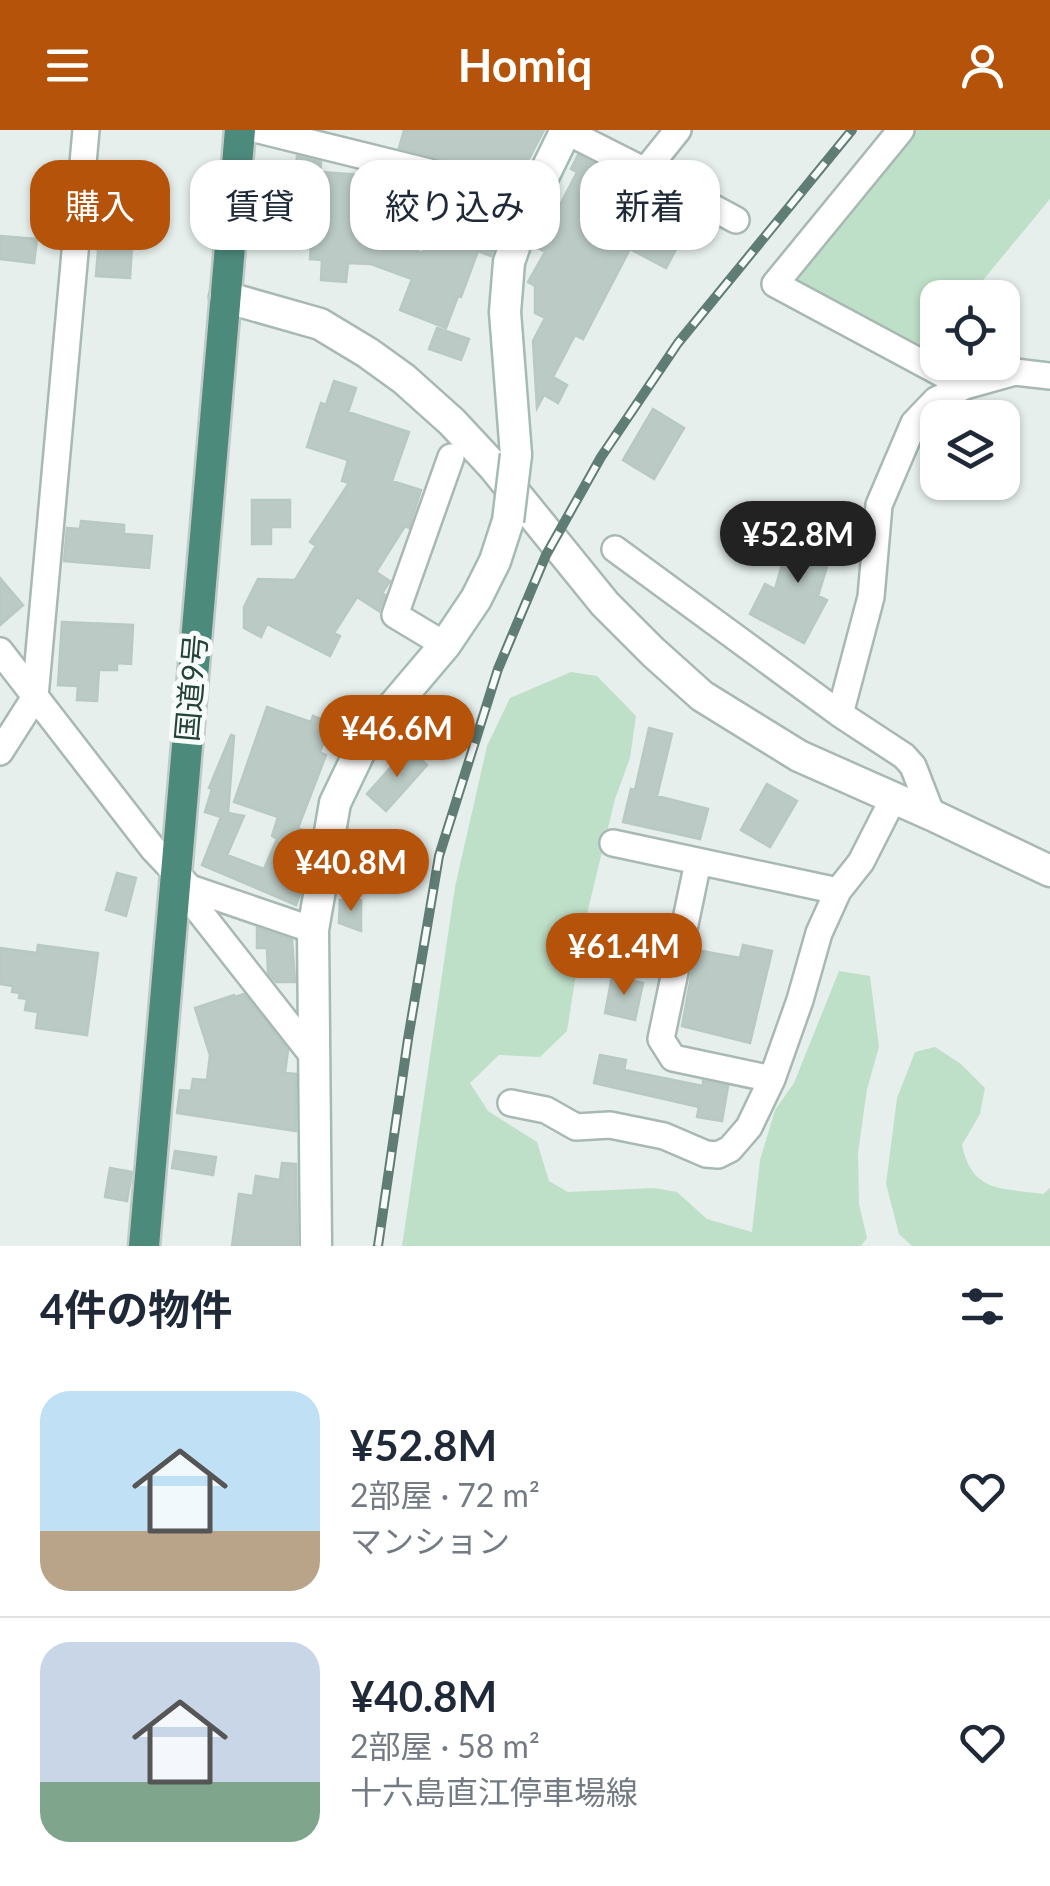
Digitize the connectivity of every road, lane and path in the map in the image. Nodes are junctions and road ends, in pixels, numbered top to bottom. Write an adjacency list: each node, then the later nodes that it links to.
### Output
1 (86, 130): 21 (street)
2 (240, 130): 14 (highway, 国道9号)
3 (258, 130): 7 (street)
4 (678, 130): 10 (street)
5 (900, 130): 16 (street)
6 (566, 131): 8 (main road); 9 (street)
7 (380, 160)
8 (552, 160)
9 (623, 160)
10 (654, 160)
11 (720, 211): 12 (street)
12 (736, 220)
13 (513, 250): 19 (main road, bridge)
14 (225, 297): 24 (main road); 29 (highway, 国道9号)
15 (1050, 376): 16 (street)
16 (965, 386): 22 (street)
17 (450, 457): 19 (street)
18 (615, 549): 22 (street)
19 (444, 644): 31 (main road)
20 (0, 651): 21 (street)
21 (36, 697): 23 (street); 29 (street)
22 (840, 714): 25 (street)
23 (0, 752)
24 (893, 799): 25 (main road); 30 (street)
25 (932, 815): 28 (main road)
26 (613, 843): 27 (street)
27 (698, 862): 30 (street); 33 (street)
28 (1050, 871)
29 (184, 881): 31 (street); 32 (street); 35 (highway, 国道9号)
30 (838, 891): 33 (street)
31 (313, 930): 32 (main road)
32 (313, 1056): 36 (main road)
33 (772, 1079): 34 (street)
34 (512, 1103)
35 (144, 1246)
36 (316, 1246)

